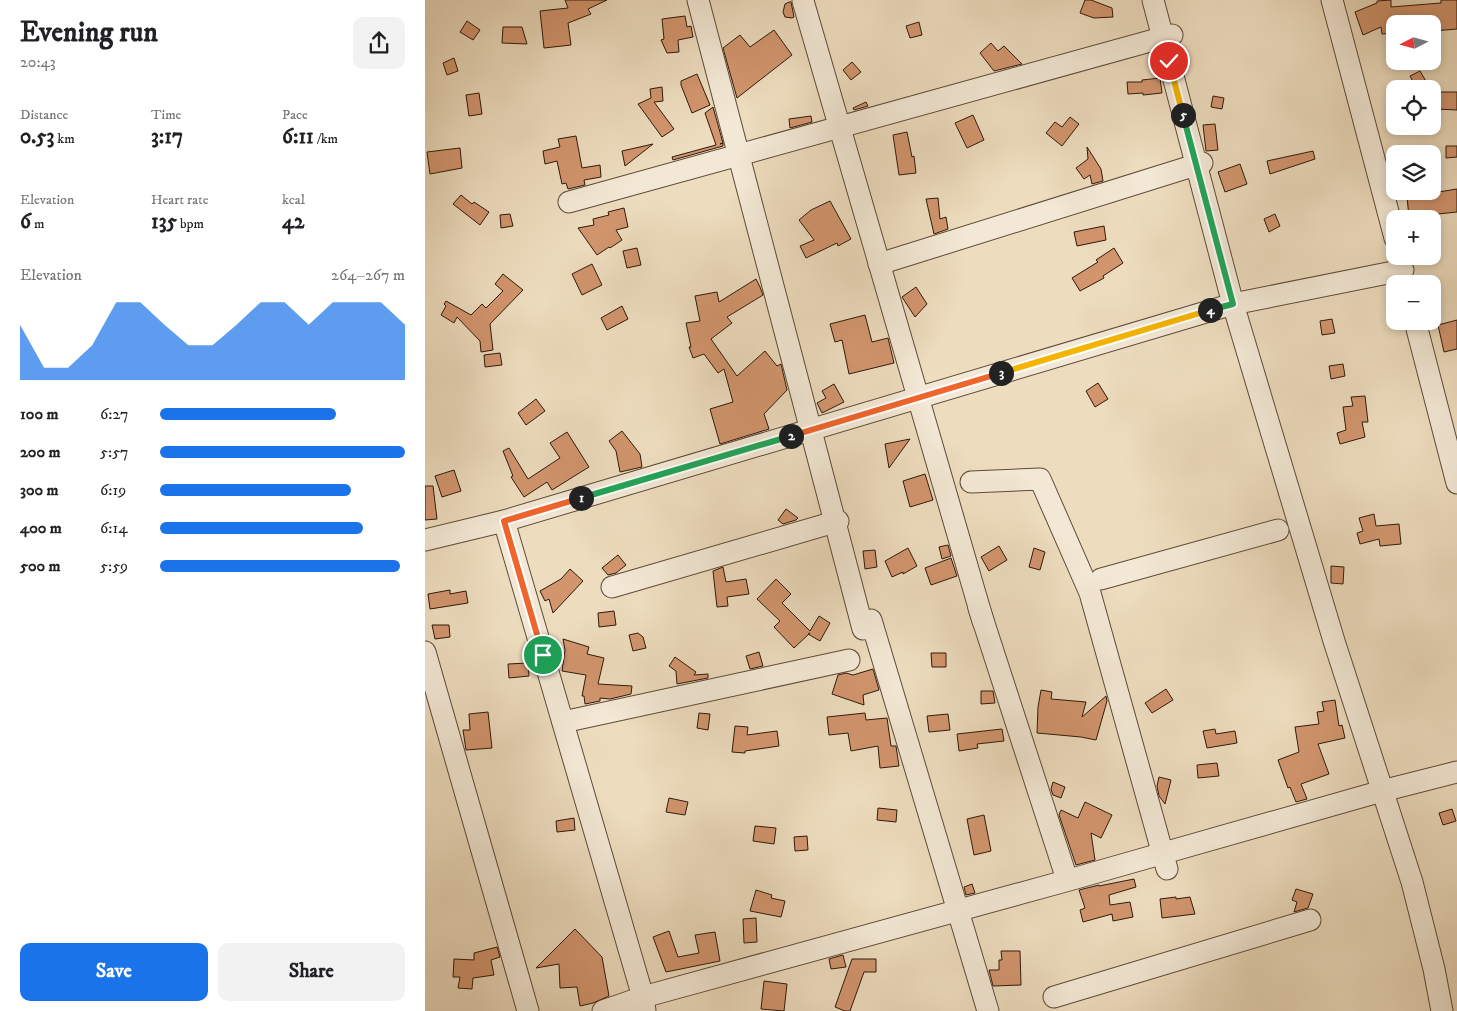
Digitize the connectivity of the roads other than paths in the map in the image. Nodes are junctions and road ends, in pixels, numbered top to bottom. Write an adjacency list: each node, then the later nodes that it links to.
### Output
1 (698, 0): 34 (street)
2 (803, 0): 5 (street); 10 (street)
3 (1153, 0): 12 (street)
4 (1332, 0): 9 (street)
5 (809, 24)
6 (1172, 35): 8 (street)
7 (1202, 163): 10 (street)
8 (569, 202)
9 (1388, 210)
10 (879, 264): 28 (street)
11 (1403, 270): 12 (street)
12 (1233, 304): 16 (street); 26 (street)
13 (1417, 330): 15 (street)
14 (971, 482): 27 (street)
15 (1457, 483)
16 (504, 521): 19 (street); 24 (street)
17 (838, 521): 21 (street)
18 (1278, 530): 20 (street)
19 (425, 540)
20 (1101, 579)
21 (612, 586)
22 (425, 652): 32 (street)
23 (849, 660): 24 (street)
24 (563, 722): 31 (street)
25 (1457, 772): 26 (street)
26 (1382, 791): 31 (street); 35 (street)
27 (1167, 869)
28 (1064, 870)
29 (1310, 920): 30 (street)
30 (1054, 997)
31 (644, 1004): 33 (street)
32 (528, 1011)
33 (603, 1011)
34 (988, 1011)
35 (1442, 1011)

